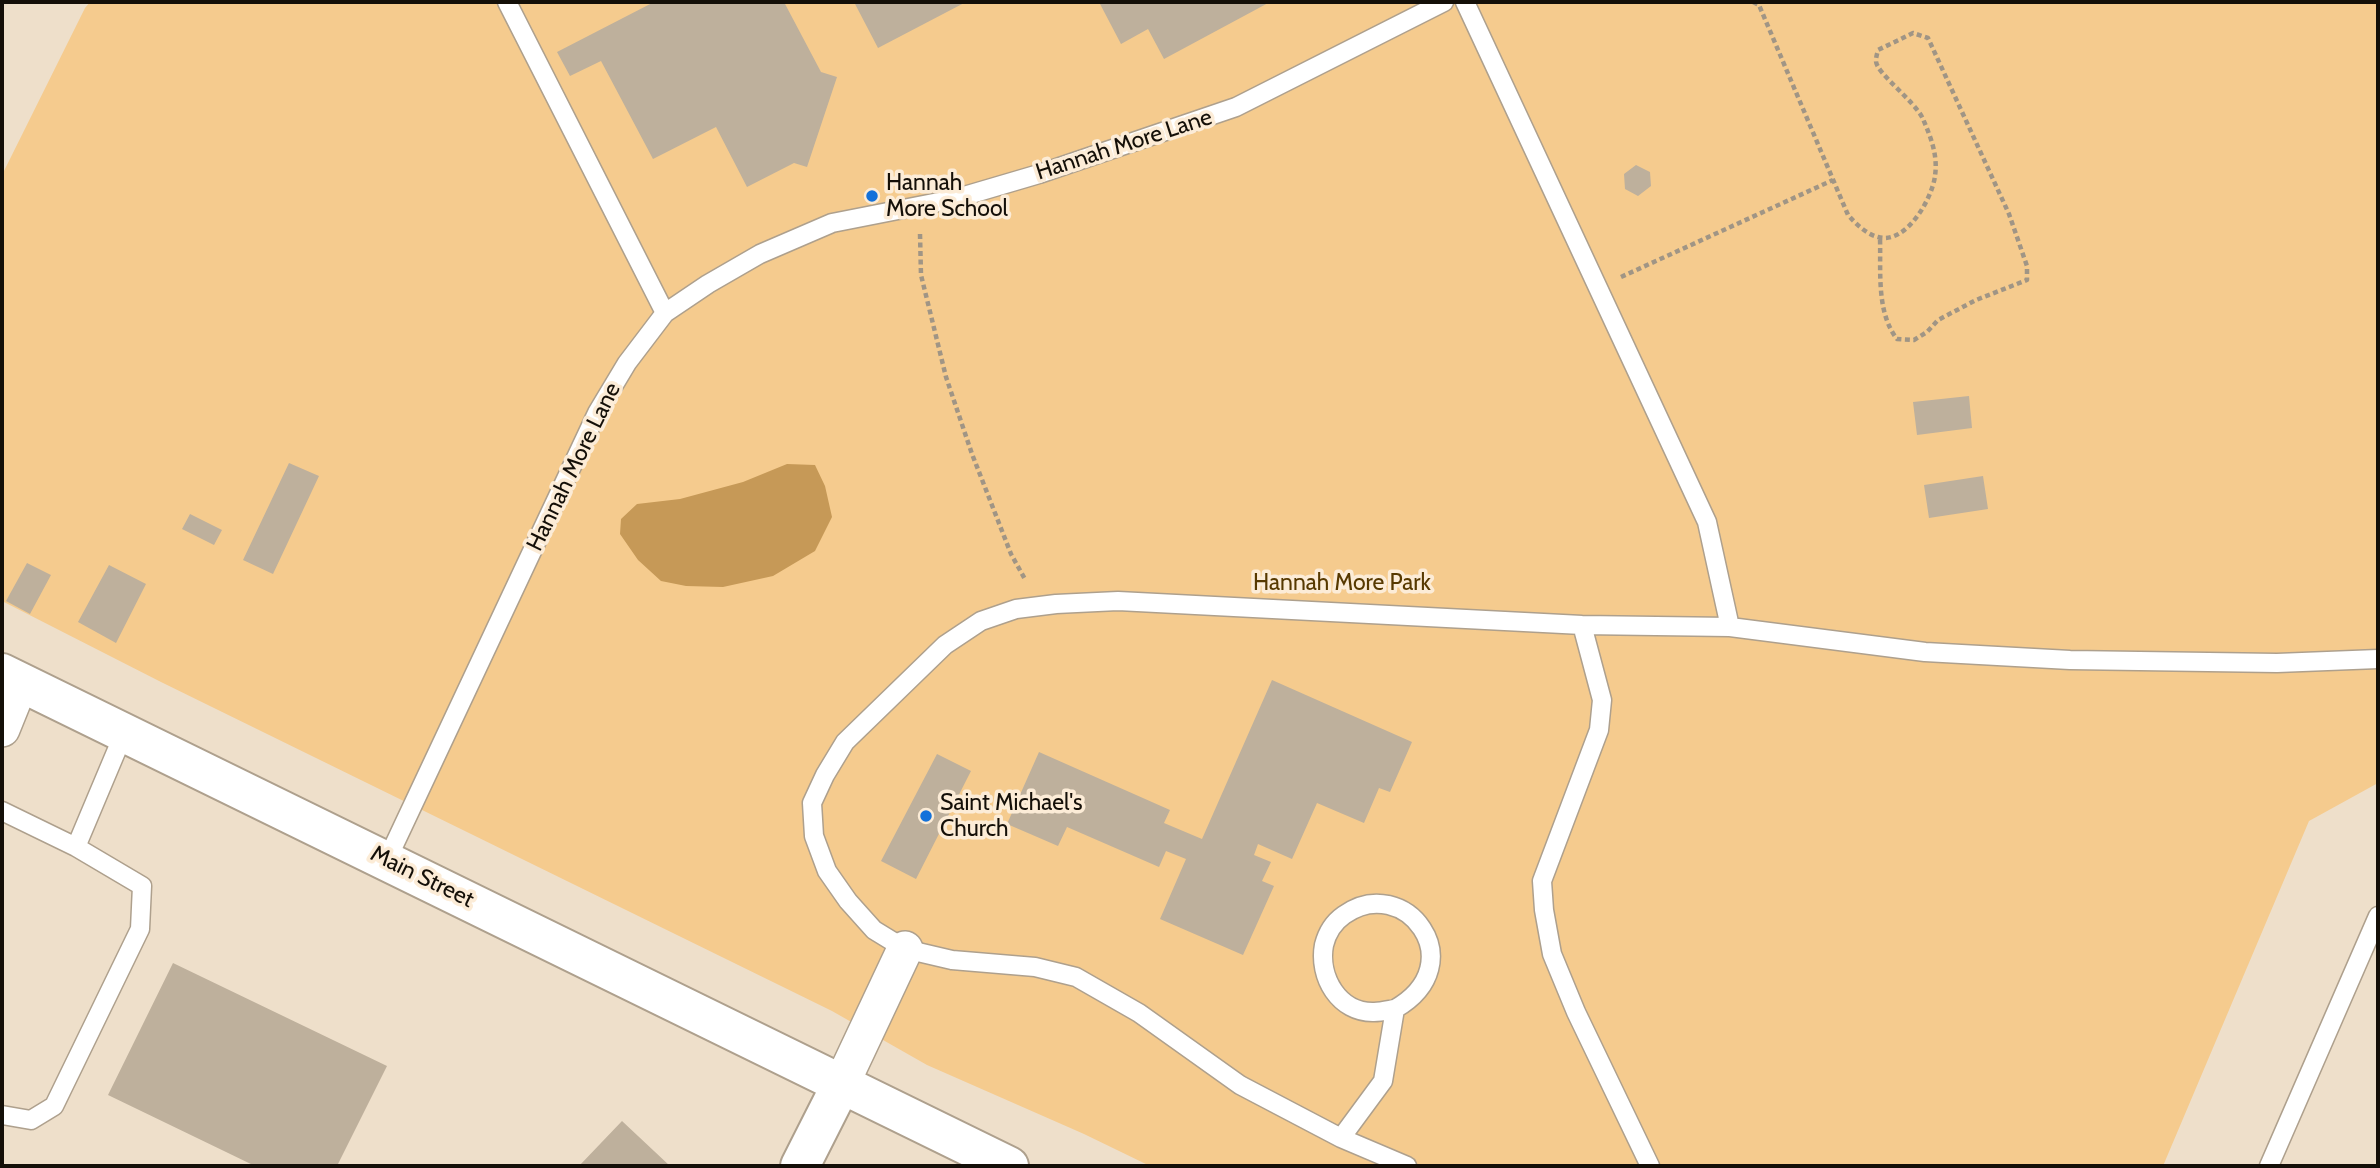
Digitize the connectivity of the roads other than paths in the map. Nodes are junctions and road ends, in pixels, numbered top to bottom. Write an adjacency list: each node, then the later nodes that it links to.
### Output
1 (507, 2): 4 (lane)
2 (1444, 2): 4 (lane, Hannah More Lane)
3 (1465, 2): 6 (lane)
4 (665, 313): 13 (lane, Hannah More Lane)
5 (1582, 625): 6 (lane); 15 (lane); 23 (lane)
6 (1730, 627): 7 (lane)
7 (2378, 659)
8 (11, 677): 9 (street); 10 (main road, Main Street)
9 (2, 729)
10 (124, 733): 12 (lane); 13 (main road, Main Street)
11 (2, 811): 12 (lane)
12 (76, 848): 18 (lane)
13 (387, 860): 17 (main road, Main Street)
14 (2378, 916): 24 (lane)
15 (905, 950): 17 (street); 19 (lane)
16 (1395, 1009): 16 (lane); 19 (lane)
17 (841, 1084): 20 (main road); 21 (main road, Main Street)
18 (2, 1115)
19 (1341, 1138): 22 (lane)
20 (800, 1166)
21 (1009, 1166)
22 (1407, 1166)
23 (1650, 1166)
24 (2269, 1166)

